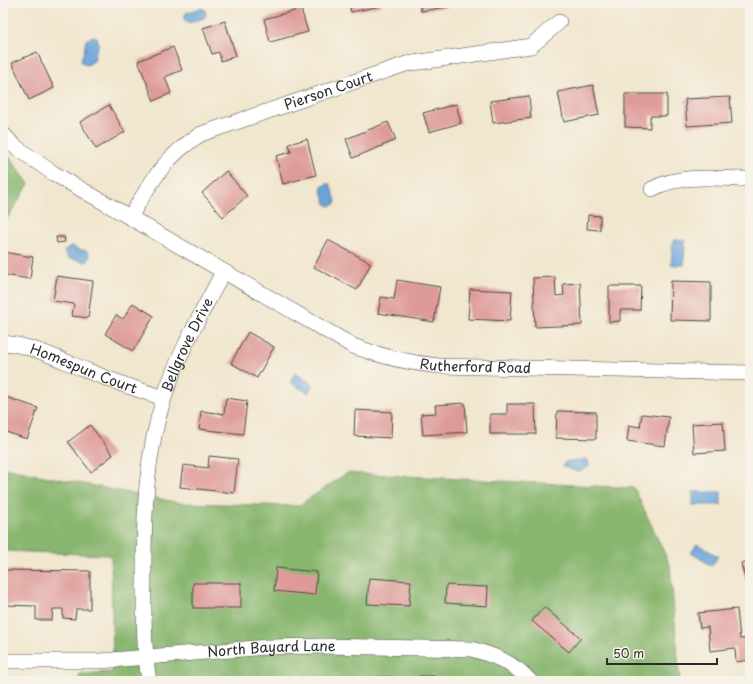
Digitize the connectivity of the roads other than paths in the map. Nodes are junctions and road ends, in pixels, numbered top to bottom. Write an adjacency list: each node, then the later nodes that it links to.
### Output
1 (559, 22): 5 (street, Pierson Court)
2 (3, 134): 5 (street)
3 (750, 179): 4 (street)
4 (652, 189)
5 (130, 218): 6 (street)
6 (223, 272): 8 (street, Rutherford Road); 9 (street, Bellgrove Drive)
7 (3, 343): 9 (street, Homespun Court)
8 (750, 373)
9 (164, 398): 10 (street, Bellgrove Drive)
10 (145, 656): 11 (street, North Bayard Lane); 12 (street, Bellgrove Drive); 13 (street, North Bayard Lane)
11 (3, 661)
12 (149, 681)
13 (530, 681)

